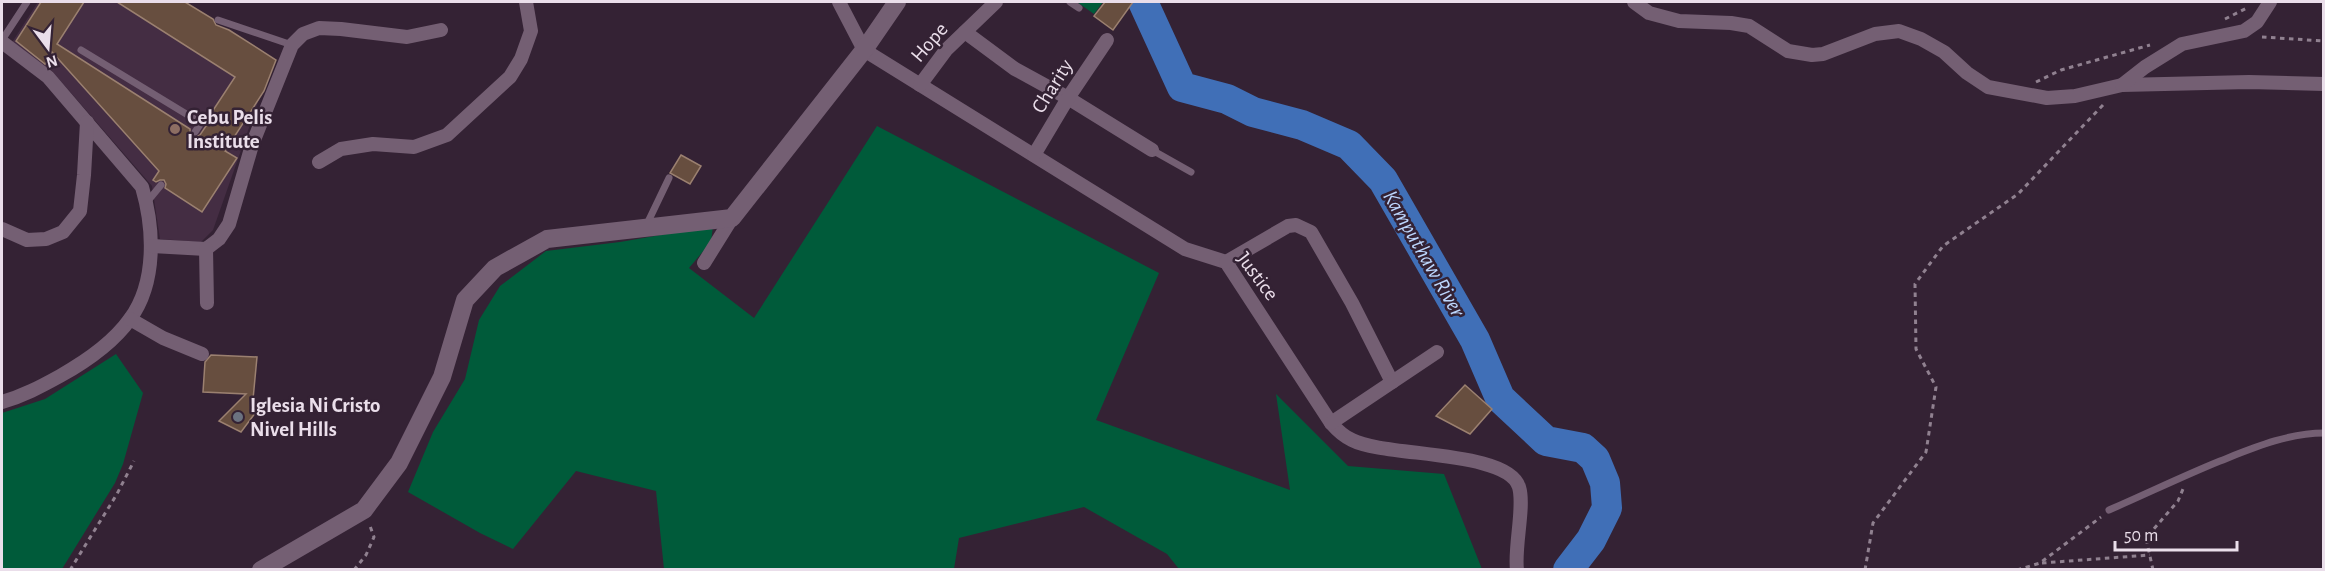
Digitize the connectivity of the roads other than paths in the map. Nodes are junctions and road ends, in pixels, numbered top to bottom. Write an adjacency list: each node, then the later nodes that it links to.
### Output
1 (27, 2): 14 (lane)
2 (526, 2): 26 (street)
3 (839, 2): 17 (street)
4 (897, 2): 17 (street)
5 (996, 2): 12 (street, Hope)
6 (1070, 2): 9 (lane)
7 (1634, 2): 18 (street)
8 (2270, 2): 18 (street)
9 (1079, 8)
10 (219, 20): 15 (lane)
11 (441, 30): 15 (street)
12 (965, 32): 20 (street, Hope); 21 (street)
13 (1107, 40): 21 (street, Charity)
14 (2, 41): 22 (street)
15 (292, 45): 35 (street)
16 (81, 50): 23 (lane)
17 (864, 50): 20 (street, Justice); 31 (street)
18 (2122, 84): 19 (street)
19 (2324, 84)
20 (920, 85): 25 (street, Justice)
21 (1068, 98): 24 (street); 25 (street, Charity)
22 (87, 122): 30 (street); 32 (street)
23 (195, 132)
24 (1152, 150): 27 (lane)
25 (1034, 155): 36 (street, Justice)
26 (319, 162)
27 (1191, 172)
28 (669, 178): 33 (lane)
29 (160, 185): 30 (lane)
30 (146, 202): 34 (street)
31 (732, 218): 33 (street); 37 (street)
32 (2, 228)
33 (645, 229): 47 (street)
34 (152, 246): 35 (street); 39 (street)
35 (206, 249): 38 (street)
36 (1226, 262): 42 (street); 44 (street, Justice)
37 (704, 263)
38 (207, 303)
39 (130, 319): 41 (street); 43 (street)
40 (1437, 352): 42 (street)
41 (202, 354)
42 (1392, 382): 44 (street)
43 (2, 402)
44 (1331, 423): 48 (street, Justice)
45 (2324, 433): 46 (lane)
46 (2109, 510)
47 (261, 570)
48 (1517, 570)

